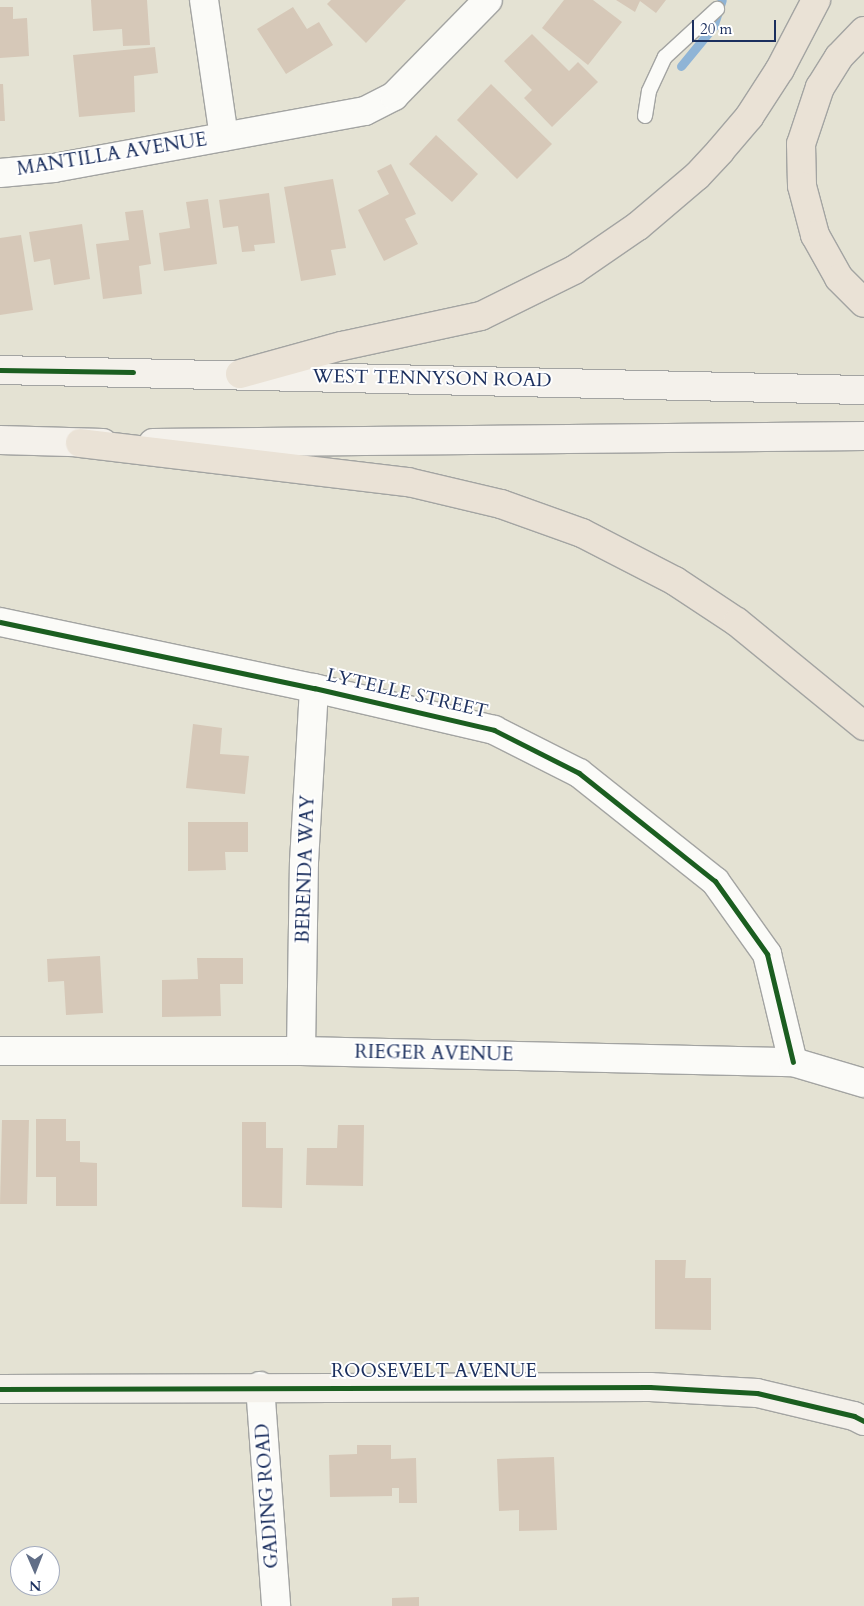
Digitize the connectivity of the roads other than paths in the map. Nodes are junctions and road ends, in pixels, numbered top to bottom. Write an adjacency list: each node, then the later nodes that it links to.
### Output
1 (204, 0): 7 (street)
2 (488, 0): 7 (street, MANTILLA AVENUE)
3 (816, 0): 11 (highway)
4 (717, 9): 6 (lane)
5 (864, 31): 9 (highway)
6 (645, 116)
7 (224, 137): 8 (street, MANTILLA AVENUE)
8 (0, 173)
9 (864, 303)
10 (0, 370): 11 (main road, WEST TENNYSON ROAD)
11 (240, 374): 12 (main road, WEST TENNYSON ROAD)
12 (864, 390)
13 (864, 436): 15 (main road)
14 (0, 440): 15 (main road)
15 (80, 443): 18 (highway)
16 (0, 622): 17 (street, LYTELLE STREET)
17 (314, 688): 20 (street, BERENDA WAY); 21 (street, LYTELLE STREET)
18 (864, 726)
19 (0, 1051): 20 (street, RIEGER AVENUE)
20 (301, 1051): 21 (street, RIEGER AVENUE)
21 (793, 1062): 22 (street, RIEGER AVENUE)
22 (864, 1082)
23 (260, 1386): 24 (main road, ROOSEVELT AVENUE); 25 (main road, ROOSEVELT AVENUE); 26 (street, GADING ROAD)
24 (0, 1389)
25 (864, 1422)
26 (276, 1606)

